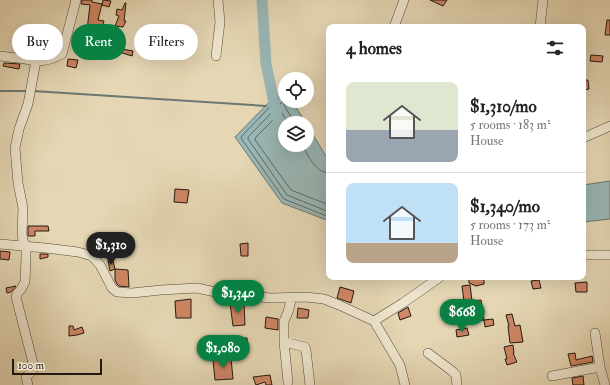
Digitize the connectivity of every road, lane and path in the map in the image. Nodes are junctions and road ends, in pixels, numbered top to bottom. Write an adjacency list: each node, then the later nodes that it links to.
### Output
1 (76, 0): 9 (street)
2 (218, 0): 8 (street)
3 (404, 0): 5 (street)
4 (544, 0): 6 (street)
5 (395, 24)
6 (540, 24)
7 (0, 56): 9 (street)
8 (216, 56)
9 (36, 61): 13 (street)
10 (610, 126): 11 (street)
11 (586, 137)
12 (0, 244): 13 (street)
13 (26, 246): 17 (street); 25 (street)
14 (586, 255): 15 (street)
15 (610, 255)
16 (436, 280): 18 (street)
17 (292, 297): 18 (street); 20 (street)
18 (374, 321): 27 (street)
19 (595, 333): 22 (street)
20 (284, 342): 24 (street); 26 (street)
21 (428, 353): 28 (street)
22 (600, 367): 23 (street); 29 (street)
23 (552, 376)
24 (288, 382)
25 (28, 385)
26 (310, 385)
27 (405, 385)
28 (457, 385)
29 (604, 385)

